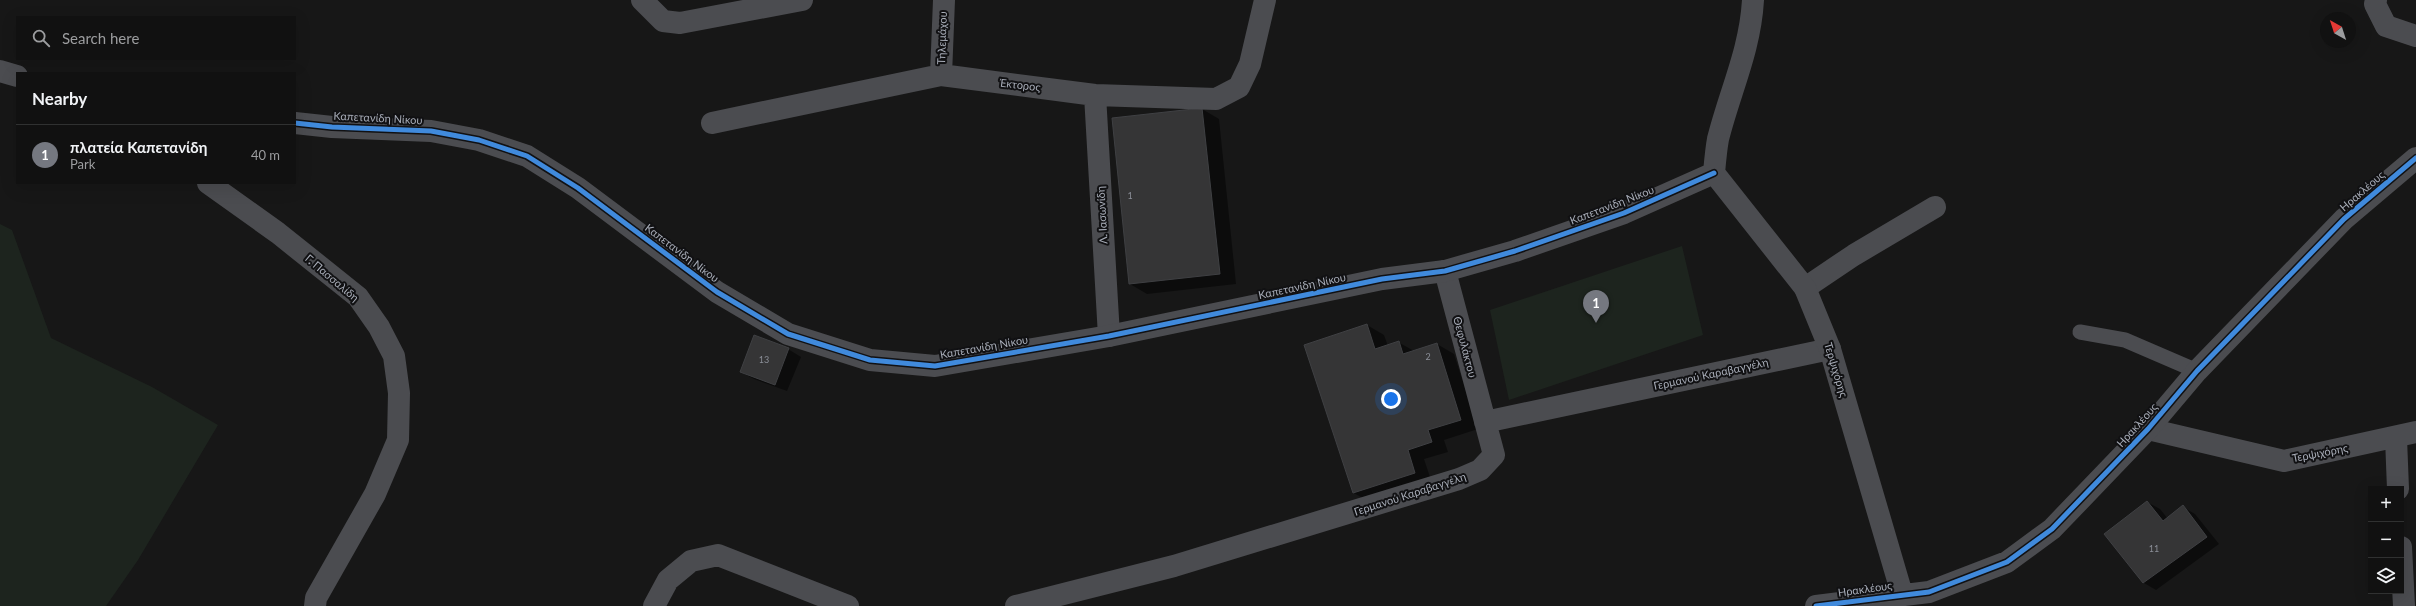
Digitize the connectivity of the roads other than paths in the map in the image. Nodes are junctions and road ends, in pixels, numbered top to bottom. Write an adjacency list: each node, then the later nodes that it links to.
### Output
1 (642, 0): 2 (street)
2 (802, 0)
3 (944, 0): 9 (street, Τηλεμάχου)
4 (1265, 0): 11 (street, Έκτορος)
5 (1754, 0): 15 (street)
6 (2376, 0): 7 (street)
7 (2416, 36)
8 (0, 71): 10 (street)
9 (941, 75): 11 (street, Έκτορος); 13 (street, Έκτορος)
10 (16, 76)
11 (1095, 95): 21 (street, Λ. Ιασωνίδη)
12 (296, 123): 21 (street, Καπετανίδη Νίκου)
13 (712, 123)
14 (2416, 158): 23 (street, Ηρακλέους)
15 (1714, 173): 18 (street, Καπετανίδη Νίκου); 19 (street, Τερψιχόρης)
16 (209, 184): 30 (street, Γ. Πασσαλίδη)
17 (1935, 207): 19 (street)
18 (1445, 271): 21 (street, Καπετανίδη Νίκου); 24 (street, Θεφυλάκτου)
19 (1805, 288): 22 (street, Τερψιχόρης)
20 (2080, 332): 23 (lane)
21 (1109, 336)
22 (1830, 349): 24 (street, Γερμανού Καραβαγγέλη); 29 (street, Τερψιχόρης)
23 (2197, 371): 25 (street, Ηρακλέους)
24 (1485, 422): 33 (street, Γερμανού Καραβαγγέλη)
25 (2148, 430): 26 (street, Τερψιχόρης); 29 (street, Ηρακλέους)
26 (2406, 435): 27 (street, Τερψιχόρης)
27 (2398, 486)
28 (2402, 558): 35 (street)
29 (1902, 594): 34 (street, Ηρακλέους)
30 (315, 606)
31 (654, 606): 32 (street)
32 (848, 606)
33 (1016, 606)
34 (1816, 606)
35 (2404, 606)

